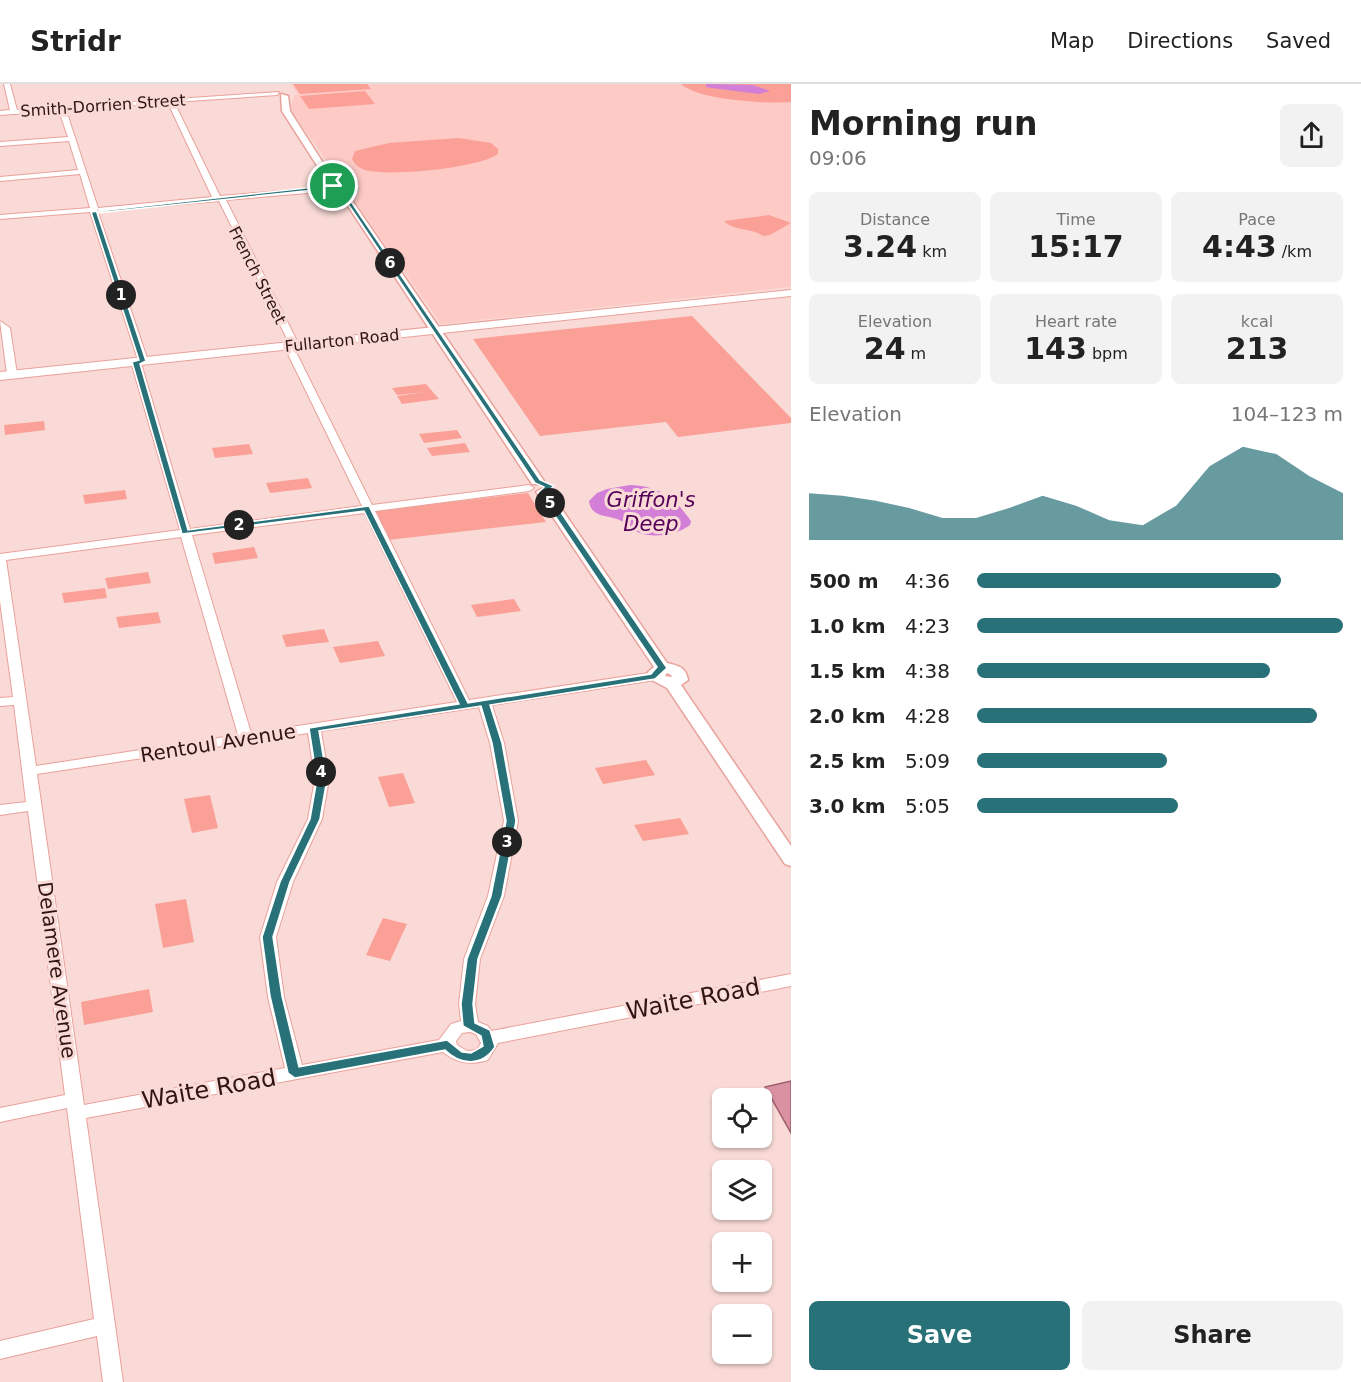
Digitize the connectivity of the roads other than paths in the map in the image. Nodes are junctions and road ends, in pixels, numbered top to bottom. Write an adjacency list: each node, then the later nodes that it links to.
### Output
1 (7, 84): 7 (street)
2 (244, 84): 4 (street)
3 (283, 92): 4 (street, Smith-Dorrien Street); 13 (street)
4 (250, 94): 5 (street, Smith-Dorrien Street)
5 (170, 101): 6 (street, Smith-Dorrien Street); 14 (street, French Street)
6 (62, 108): 7 (street, Smith-Dorrien Street); 9 (street)
7 (14, 112): 8 (street, Smith-Dorrien Street)
8 (0, 113)
9 (71, 139): 10 (street); 11 (street)
10 (0, 144)
11 (82, 172): 12 (street); 15 (street)
12 (0, 179)
13 (335, 188): 14 (street); 19 (street)
14 (218, 199): 15 (street); 20 (street, French Street)
15 (94, 210): 16 (street); 21 (street)
16 (0, 218)
17 (791, 293): 19 (main road, Fullarton Road)
18 (0, 324): 22 (street)
19 (436, 330): 20 (main road, Fullarton Road); 23 (street)
20 (291, 345): 21 (main road, Fullarton Road); 24 (street, French Street)
21 (139, 362): 22 (main road, Fullarton Road); 25 (street)
22 (6, 375)
23 (536, 487): 24 (street); 27 (street)
24 (366, 508): 25 (street); 31 (street, French Street)
25 (185, 532): 26 (street); 33 (street)
26 (0, 557): 28 (street, Delamere Avenue)
27 (663, 676): 30 (street, Rentoul Avenue); 37 (street)
28 (20, 700): 29 (street); 34 (street, Delamere Avenue)
29 (0, 702)
30 (485, 703): 31 (street, Rentoul Avenue); 39 (street)
31 (465, 706): 32 (street, Rentoul Avenue)
32 (314, 728): 33 (street, Rentoul Avenue); 42 (street)
33 (246, 738): 34 (street, Rentoul Avenue)
34 (30, 771): 35 (street, Delamere Avenue)
35 (34, 806): 36 (street); 43 (street, Delamere Avenue)
36 (0, 810)
37 (791, 860)
38 (791, 980): 40 (street, Waite Road)
39 (470, 1026): 40 (street); 41 (street)
40 (489, 1038): 41 (street)
41 (447, 1045): 42 (street, Waite Road)
42 (295, 1073): 43 (street, Waite Road)
43 (76, 1107): 44 (street, Waite Road); 45 (street, Delamere Avenue)
44 (0, 1115)
45 (106, 1325): 46 (street); 47 (street, Delamere Avenue)
46 (0, 1350)
47 (112, 1382)

